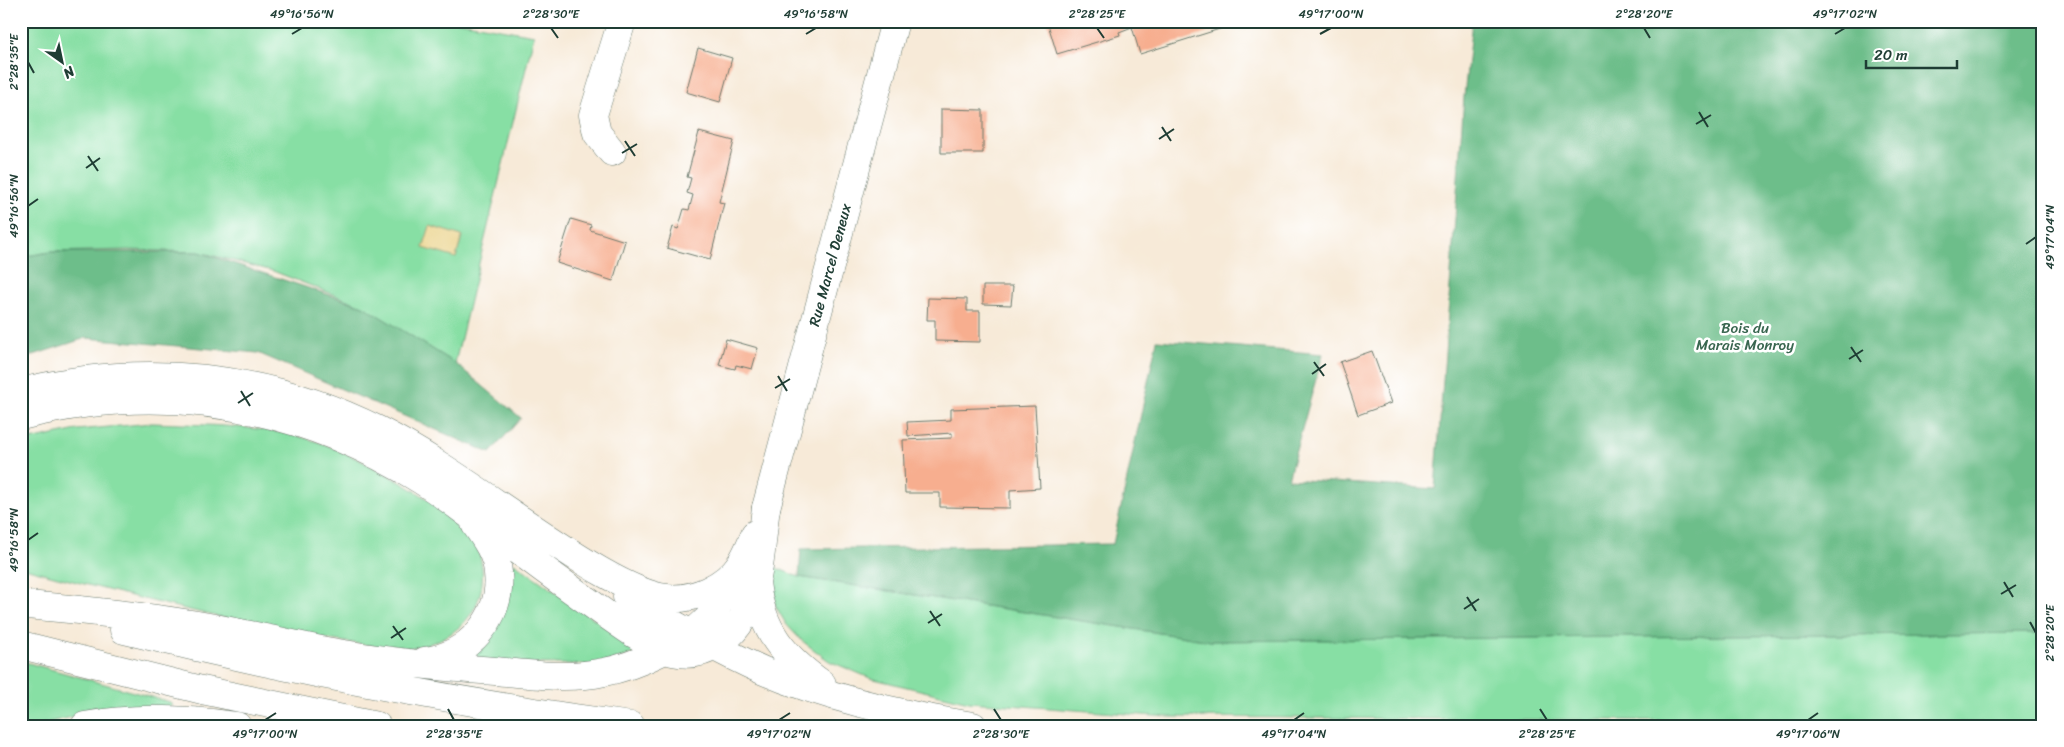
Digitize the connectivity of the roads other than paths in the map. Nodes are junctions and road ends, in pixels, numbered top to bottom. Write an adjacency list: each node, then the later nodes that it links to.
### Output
1 (622, 21): 3 (main road)
2 (895, 21): 8 (main road, Rue Marcel Deneux)
3 (612, 152)
4 (21, 392): 7 (main road)
5 (21, 416): 6 (main road)
6 (462, 510): 13 (main road); 14 (main road)
7 (550, 540): 8 (main road); 10 (main road)
8 (746, 576): 10 (main road); 12 (main road); 15 (main road)
9 (25, 604): 14 (main road); 19 (main road)
10 (690, 634): 12 (main road); 13 (main road)
11 (21, 645): 18 (main road)
12 (714, 647): 13 (main road); 15 (main road)
13 (662, 650): 14 (main road)
14 (410, 663)
15 (848, 698): 20 (main road)
16 (85, 726): 17 (main road)
17 (237, 726)
18 (377, 726)
19 (631, 726)
20 (973, 726)

